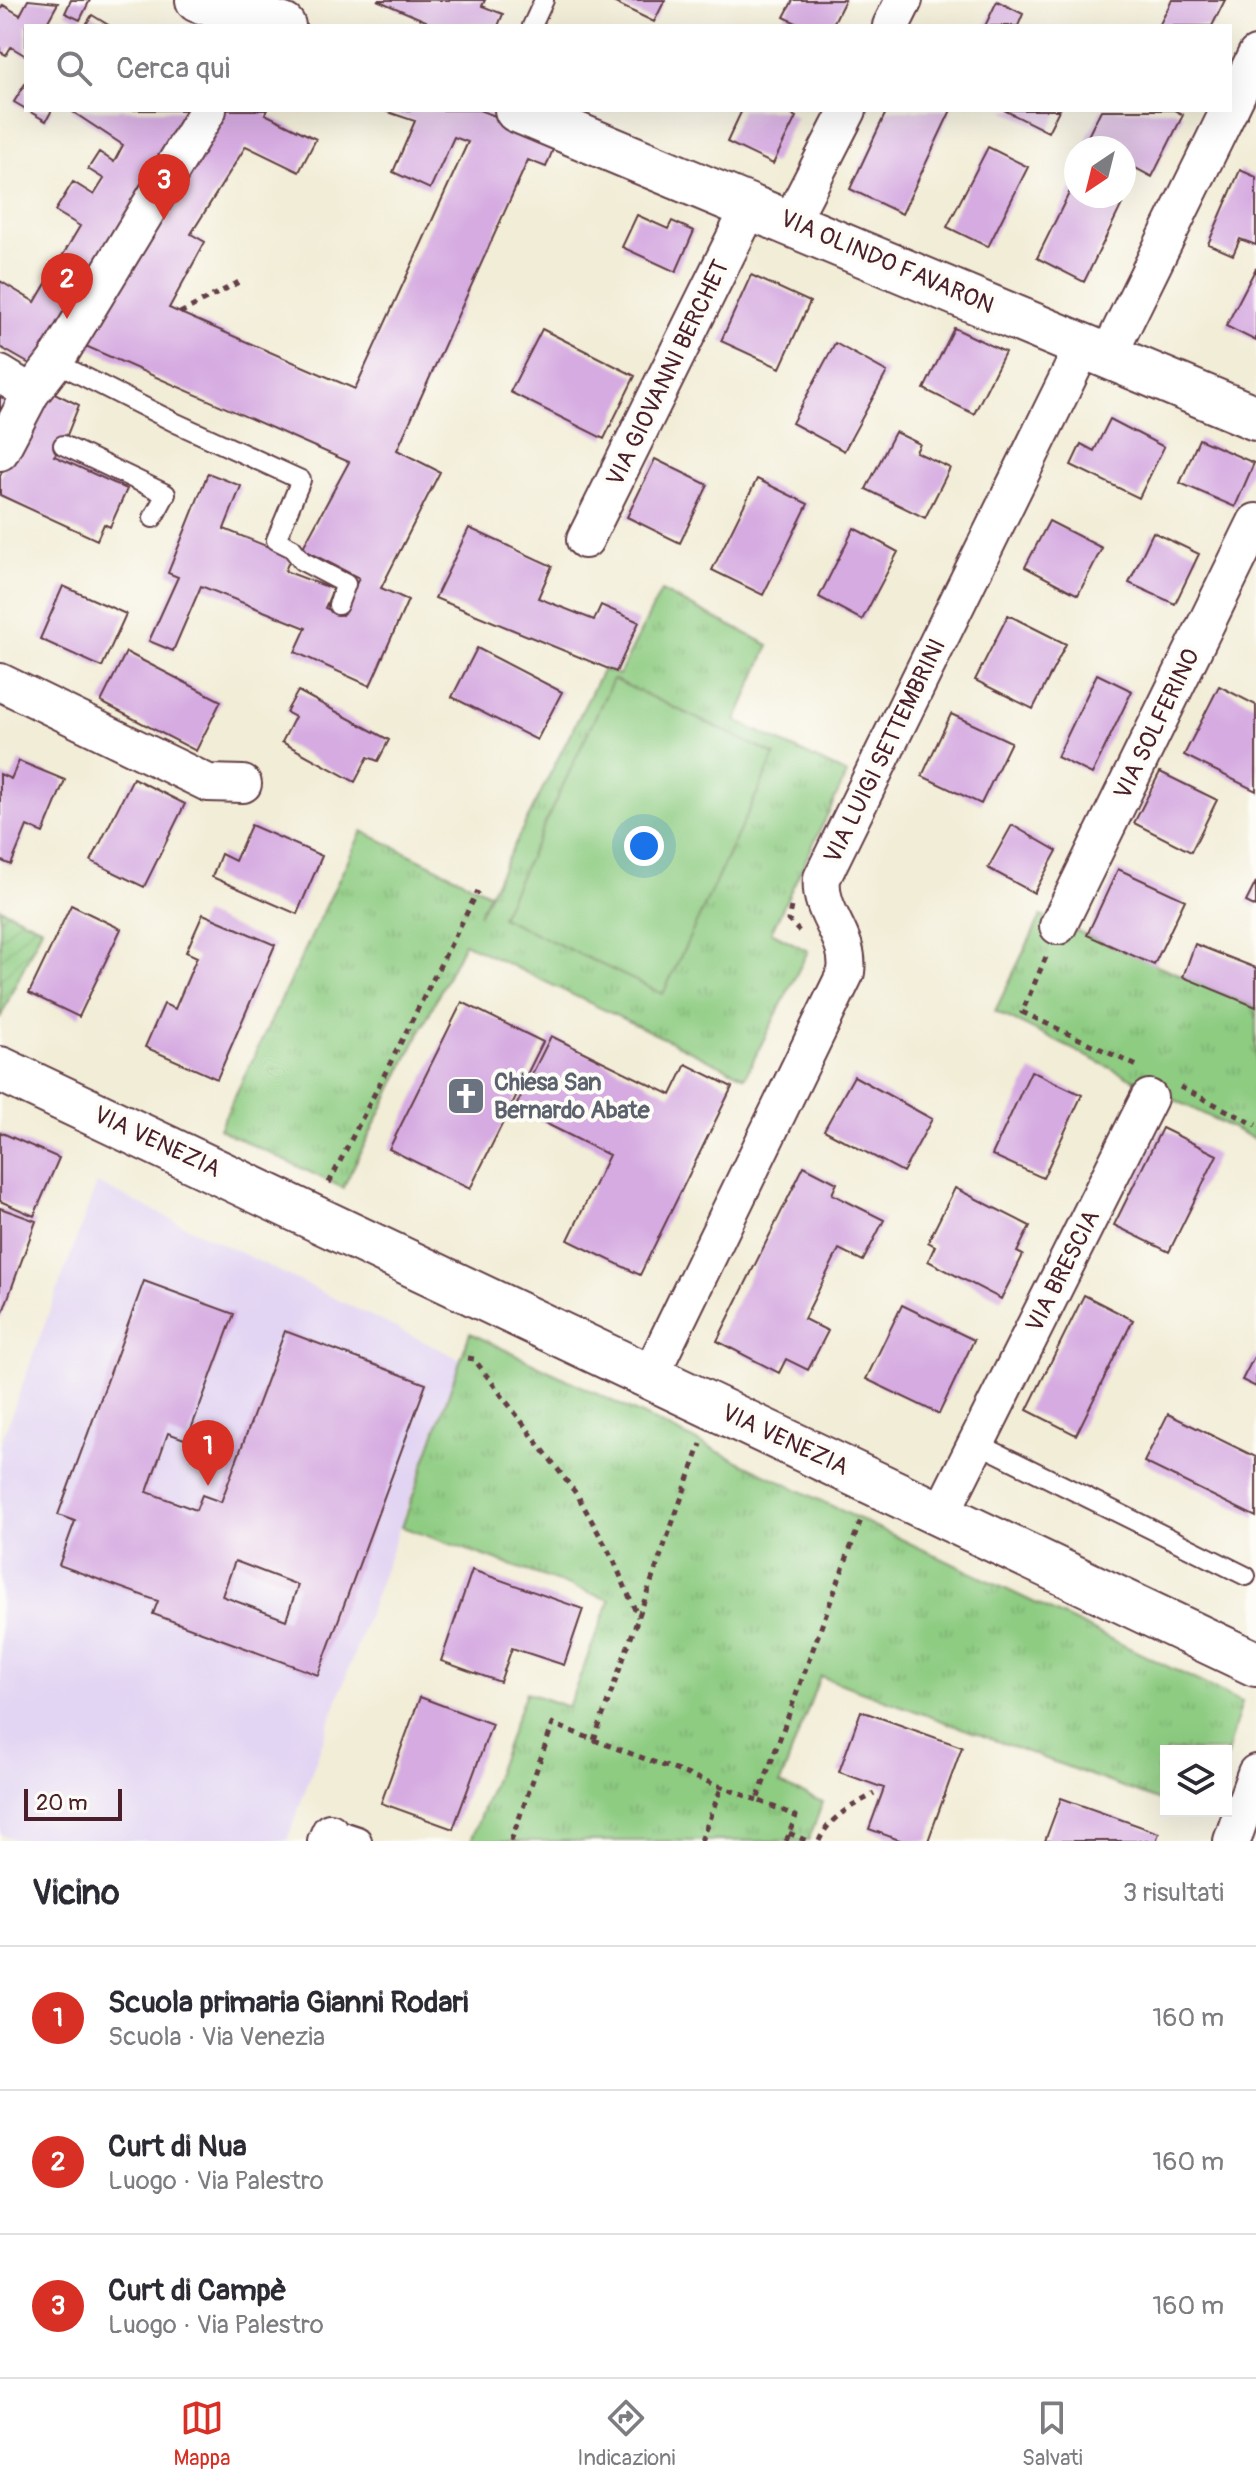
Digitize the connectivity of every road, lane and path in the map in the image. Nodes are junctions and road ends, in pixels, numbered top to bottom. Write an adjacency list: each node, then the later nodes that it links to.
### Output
1 (198, 0): 4 (street)
2 (544, 0): 5 (lane)
3 (904, 0): 6 (street)
4 (269, 24)
5 (533, 24)
6 (892, 24)
7 (1256, 55): 8 (street, VIA LUIGI SETTEMBRINI)
8 (1232, 105)
9 (207, 112): 18 (street)
10 (522, 112): 13 (street, VIA OLINDO FAVARON)
11 (847, 112): 14 (street)
12 (1228, 112): 17 (street, VIA LUIGI SETTEMBRINI)
13 (751, 205): 14 (street, VIA OLINDO FAVARON); 25 (street, VIA GIOVANNI BERCHET)
14 (791, 221): 17 (street, VIA OLINDO FAVARON)
15 (239, 282): 16 (path)
16 (180, 313)
17 (1096, 351): 20 (street, VIA OLINDO FAVARON); 36 (street, VIA LUIGI SETTEMBRINI)
18 (55, 362): 21 (street); 26 (lane)
19 (0, 374): 21 (street)
20 (1256, 418)
21 (17, 423)
22 (63, 445): 23 (lane)
23 (153, 518)
24 (1256, 522): 30 (street, VIA SOLFERINO)
25 (585, 540)
26 (338, 605)
27 (0, 682): 28 (street)
28 (243, 784)
29 (478, 891): 34 (path)
30 (1058, 926): 32 (path)
31 (0, 1069): 34 (street, VIA VENEZIA)
32 (1155, 1084): 33 (path); 38 (street, VIA BRESCIA)
33 (1256, 1125)
34 (314, 1216): 36 (street, VIA VENEZIA)
35 (468, 1358): 42 (path)
36 (649, 1378): 40 (street, VIA VENEZIA)
37 (704, 1435): 42 (path)
38 (977, 1443): 40 (street, VIA BRESCIA); 41 (lane)
39 (864, 1511): 48 (path)
40 (941, 1514): 43 (street, VIA VENEZIA)
41 (1246, 1576)
42 (639, 1618): 44 (path)
43 (1256, 1664)
44 (594, 1740): 46 (path); 50 (path)
45 (1256, 1773): 55 (street)
46 (721, 1788): 48 (path); 51 (path)
47 (874, 1794): 54 (path)
48 (757, 1800): 49 (path)
49 (789, 1833): 52 (path); 53 (path)
50 (511, 1841)
51 (701, 1841)
52 (786, 1841)
53 (807, 1841)
54 (819, 1841)
55 (1232, 1841)

